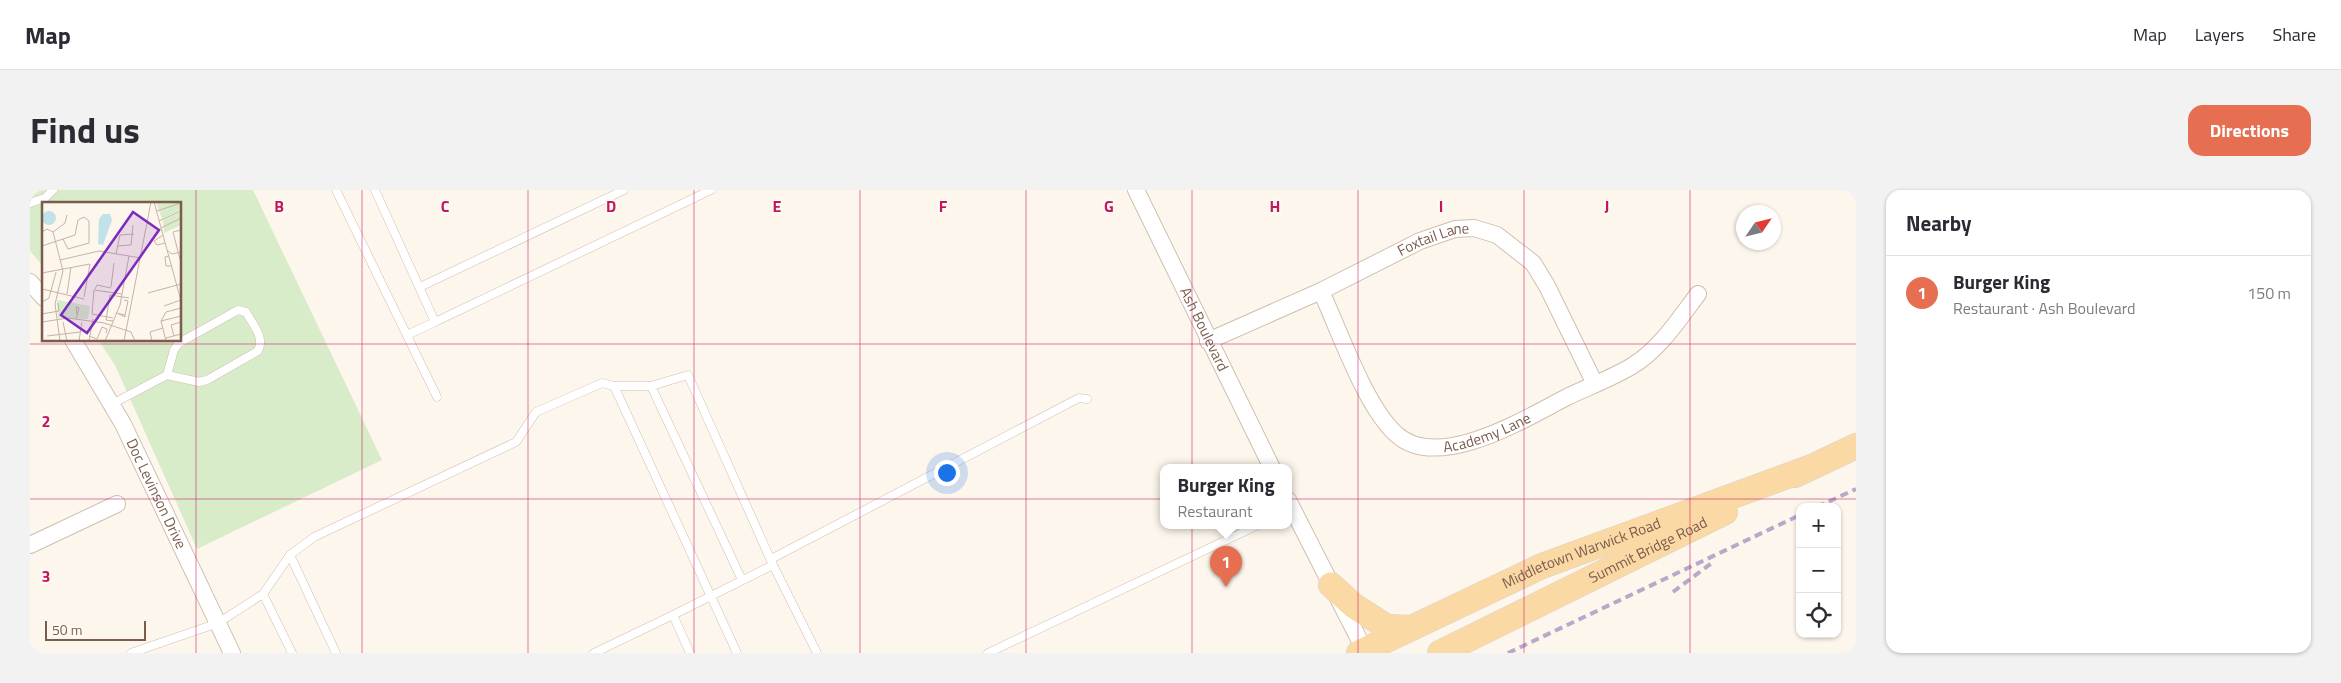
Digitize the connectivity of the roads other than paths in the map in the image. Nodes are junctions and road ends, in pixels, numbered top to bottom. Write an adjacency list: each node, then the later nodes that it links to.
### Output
1 (54, 190): 7 (lane)
2 (336, 190): 14 (lane)
3 (375, 190): 9 (lane)
4 (624, 190): 9 (lane)
5 (711, 190): 13 (lane)
6 (1136, 190): 16 (street, Ash Boulevard)
7 (30, 203)
8 (30, 282): 12 (street)
9 (420, 287): 13 (lane)
10 (1321, 291): 16 (street, Foxtail Lane); 18 (street, Foxtail Lane); 18 (street, Academy Lane)
11 (1698, 294): 18 (street, Academy Lane)
12 (42, 296)
13 (435, 322): 14 (lane)
14 (407, 335): 21 (lane)
15 (74, 341): 23 (street, Doc Levinson Drive)
16 (1208, 341): 25 (street, Ash Boulevard)
17 (167, 375): 17 (lane); 23 (lane)
18 (1595, 384)
19 (614, 386): 20 (lane); 31 (lane); 36 (lane)
20 (651, 386): 32 (lane); 33 (lane)
21 (438, 397)
22 (1087, 399): 32 (lane)
23 (112, 404): 38 (street, Doc Levinson Drive)
24 (1856, 446): 26 (main road, Summit Bridge Road)
25 (1270, 464)
26 (1809, 468): 39 (main road, Middletown Warwick Road); 50 (main road, Summit Bridge Road)
27 (117, 504): 30 (street)
28 (1292, 510): 34 (street)
29 (1250, 529): 49 (lane)
30 (30, 545)
31 (290, 555): 35 (lane); 44 (lane)
32 (772, 562): 33 (lane); 48 (lane)
33 (742, 580): 36 (lane)
34 (1331, 585): 39 (main road); 40 (street)
35 (263, 594): 38 (lane); 43 (lane)
36 (710, 596): 37 (lane); 47 (lane)
37 (673, 615): 45 (lane); 46 (lane)
38 (218, 623): 41 (lane); 42 (street, Doc Levinson Drive)
39 (1411, 628): 40 (main road, Middletown Warwick Road)
40 (1363, 652)
41 (131, 653)
42 (232, 653)
43 (292, 653)
44 (336, 653)
45 (594, 653)
46 (690, 653)
47 (737, 653)
48 (817, 653)
49 (988, 653)
50 (1440, 653)

